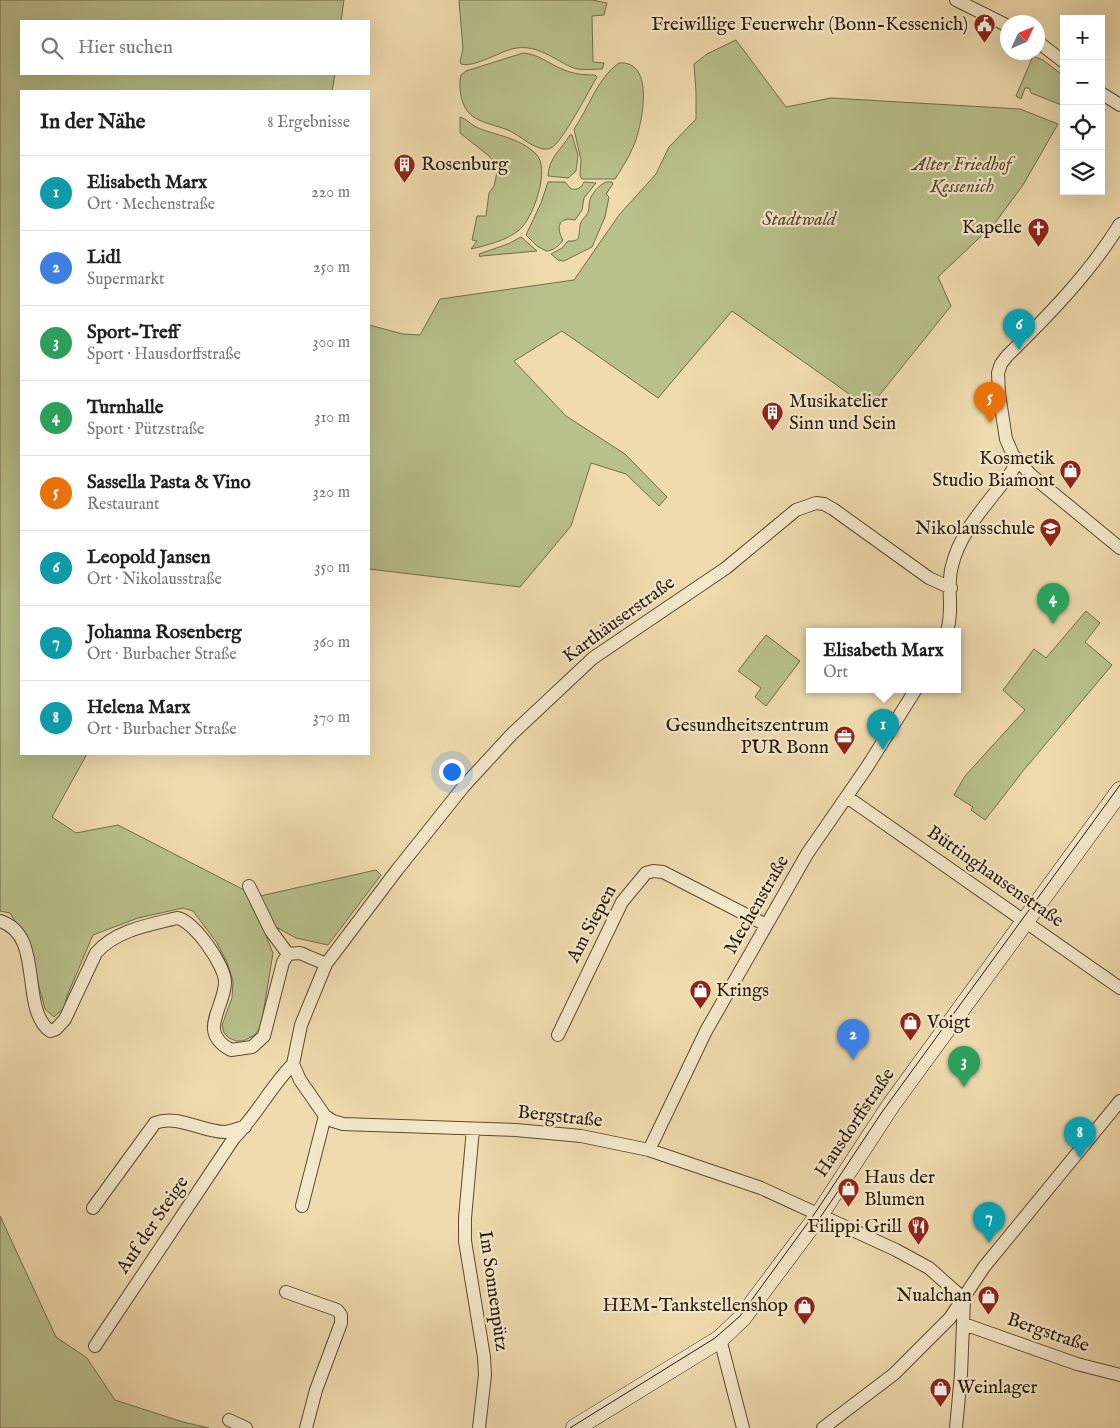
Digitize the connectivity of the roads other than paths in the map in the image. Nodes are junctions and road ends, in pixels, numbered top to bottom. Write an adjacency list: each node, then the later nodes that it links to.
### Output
1 (956, 0): 2 (street)
2 (1000, 22)
3 (1045, 47): 4 (street)
4 (1061, 60)
5 (1105, 96): 6 (street)
6 (1120, 105)
7 (1120, 224): 8 (street)
8 (1017, 461): 9 (street); 10 (street)
9 (1120, 548)
10 (950, 588): 11 (street); 20 (street, Karthäuserstraße)
11 (948, 628)
12 (913, 693): 14 (street, Mechenstraße)
13 (1120, 791): 17 (main road, Hausdorffstraße)
14 (848, 797): 17 (street, Büttinghausenstraße); 18 (street, Mechenstraße)
15 (249, 886): 19 (street)
16 (0, 921): 19 (street)
17 (1025, 921): 21 (street, Büttinghausenstraße); 31 (main road, Hausdorffstraße)
18 (766, 925): 22 (street, Am Siepen); 28 (street, Mechenstraße)
19 (288, 954): 20 (street)
20 (326, 964): 23 (street)
21 (1120, 988)
22 (558, 1035)
23 (294, 1064): 25 (street); 26 (street, Auf der Steige)
24 (1120, 1101): 33 (street)
25 (325, 1116): 27 (street, Bergstraße); 29 (street)
26 (245, 1127): 30 (street); 36 (street, Auf der Steige)
27 (473, 1129): 28 (street, Bergstraße); 41 (street, Im Sonnenpütz)
28 (649, 1150): 31 (street, Bergstraße)
29 (302, 1206)
30 (93, 1208)
31 (819, 1215): 33 (street, Bergstraße); 35 (main road, Hausdorffstraße)
32 (286, 1292): 40 (street)
33 (964, 1299): 34 (street); 44 (street)
34 (964, 1324): 37 (street, Bergstraße); 45 (street)
35 (720, 1338): 42 (main road, Hausdorffstraße); 43 (street)
36 (95, 1346)
37 (1120, 1375)
38 (229, 1420): 39 (street)
39 (246, 1428)
40 (306, 1428)
41 (479, 1428)
42 (575, 1428)
43 (742, 1428)
44 (823, 1428)
45 (956, 1428)

